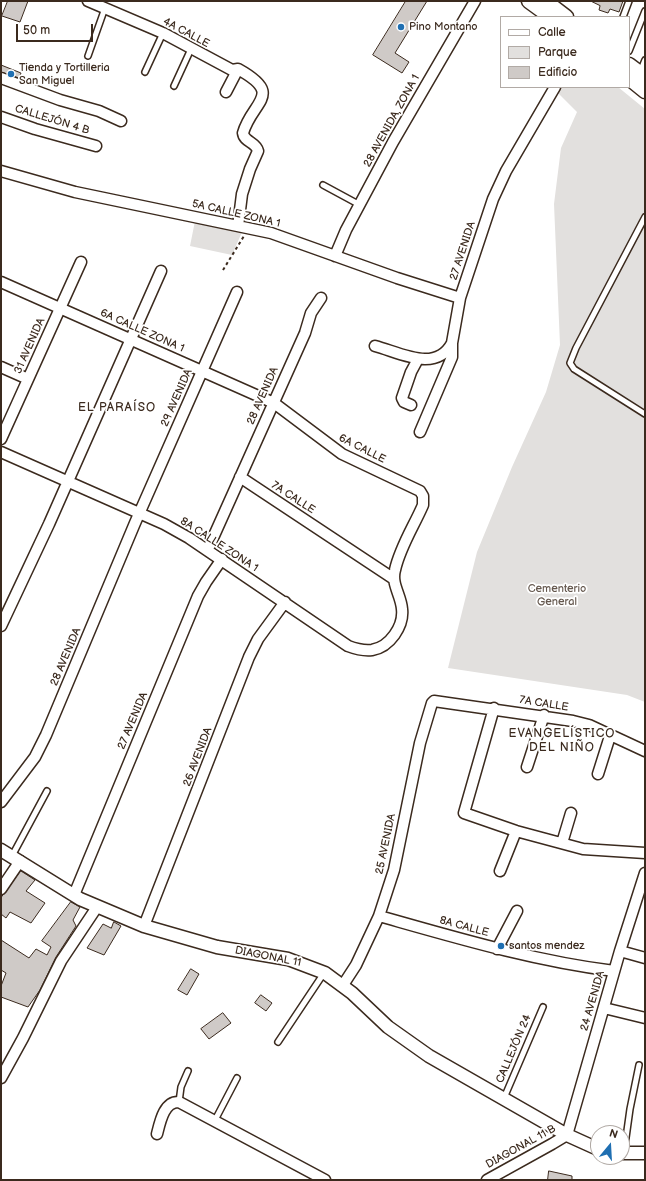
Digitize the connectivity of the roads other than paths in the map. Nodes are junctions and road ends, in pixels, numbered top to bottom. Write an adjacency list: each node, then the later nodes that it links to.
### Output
1 (88, 1): 6 (street, 4A CALLE)
2 (475, 1): 25 (street, 28 AVENIDA, ZONA 1)
3 (529, 1): 5 (main road)
4 (629, 1): 9 (lane)
5 (548, 7): 8 (main road)
6 (105, 8): 10 (street, 4A CALLE); 13 (lane)
7 (645, 11): 11 (lane)
8 (564, 16)
9 (623, 16)
10 (163, 33): 12 (street, 4A CALLE); 15 (lane)
11 (630, 48)
12 (191, 49): 14 (street, 4A CALLE); 17 (lane)
13 (88, 56)
14 (238, 69): 19 (street); 27 (street, 4A CALLE)
15 (145, 72)
16 (1, 78): 21 (street)
17 (174, 86)
18 (554, 88): 34 (street, 27 AVENIDA)
19 (226, 92)
20 (1, 117): 22 (street, CALLEJÓN 4 B)
21 (121, 121)
22 (96, 146)
23 (1, 171): 27 (street, 5A CALLE ZONA 1)
24 (323, 185): 25 (lane)
25 (360, 205): 28 (street, 28 AVENIDA, ZONA 1)
26 (645, 216): 45 (lane)
27 (238, 226): 28 (street, 5A CALLE ZONA 1)
28 (335, 256): 34 (street, 5A CALLE ZONA 1)
29 (81, 262): 35 (street, 31 AVENIDA)
30 (161, 271): 36 (street)
31 (1, 282): 35 (street, 6A CALLE ZONA 1)
32 (237, 292): 41 (street, 29 AVENIDA)
33 (321, 298): 43 (street, 28 AVENIDA)
34 (460, 298): 37 (street, 27 AVENIDA)
35 (60, 308): 36 (street, 6A CALLE ZONA 1); 42 (street, 31 AVENIDA)
36 (131, 340): 41 (street, 6A CALLE ZONA 1); 50 (street)
37 (452, 343): 39 (street); 46 (street, 27 AVENIDA)
38 (375, 346): 39 (street)
39 (418, 358): 44 (street)
40 (1, 367): 42 (street)
41 (202, 371): 43 (street, 6A CALLE ZONA 1); 51 (street, 29 AVENIDA)
42 (28, 379): 47 (street, 31 AVENIDA)
43 (274, 403): 49 (street, 28 AVENIDA); 54 (street, 6A CALLE)
44 (411, 405)
45 (645, 414)
46 (420, 432)
47 (1, 439)
48 (1, 452): 50 (street, 8A CALLE ZONA 1)
49 (240, 477): 52 (street, 28 AVENIDA); 54 (street, 7A CALLE)
50 (68, 482): 51 (street, 8A CALLE ZONA 1); 56 (street)
51 (139, 513): 52 (street, 8A CALLE ZONA 1); 65 (street, 28 AVENIDA)
52 (208, 549): 53 (street, 8A CALLE ZONA 1)
53 (222, 559): 55 (street, 8A CALLE ZONA 1); 74 (street, 27 AVENIDA)
54 (394, 579): 55 (street, 8A CALLE ZONA 1)
55 (284, 602): 78 (street, 26 AVENIDA)
56 (1, 626)
57 (434, 701): 58 (street, 7A CALLE); 77 (street, 25 AVENIDA)
58 (494, 708): 59 (street, 7A CALLE); 67 (street)
59 (544, 715): 60 (street, 7A CALLE); 62 (street)
60 (610, 736): 61 (street, 7A CALLE); 63 (street)
61 (645, 751)
62 (527, 767)
63 (598, 774)
64 (47, 791): 70 (lane)
65 (1, 802)
66 (571, 813): 68 (street)
67 (516, 831): 68 (street); 71 (street)
68 (562, 843): 69 (street)
69 (645, 853)
70 (11, 856): 73 (street); 74 (street, DIAGONAL 11)
71 (500, 871)
72 (645, 873): 80 (street, 24 AVENIDA)
73 (1, 889)
74 (74, 895): 75 (street, DIAGONAL 11)
75 (97, 907): 78 (street, DIAGONAL 11); 91 (street)
76 (517, 912): 79 (street)
77 (379, 916): 79 (street, 8A CALLE); 84 (street, 25 AVENIDA)
78 (144, 926): 83 (street, DIAGONAL 11)
79 (497, 949): 82 (street, 8A CALLE)
80 (620, 951): 81 (street); 82 (street, 24 AVENIDA)
81 (645, 958)
82 (614, 971): 86 (street, 24 AVENIDA)
83 (325, 973): 84 (street, DIAGONAL 11); 88 (lane)
84 (343, 985): 93 (street, DIAGONAL 11)
85 (543, 1007): 93 (lane, CALLEJÓN 24)
86 (604, 1008): 87 (street); 98 (street, 24 AVENIDA)
87 (645, 1018)
88 (278, 1042)
89 (639, 1065): 96 (lane)
90 (188, 1071): 94 (lane)
91 (1, 1078)
92 (237, 1078): 95 (lane)
93 (504, 1099): 98 (street, DIAGONAL 11)
94 (179, 1102): 95 (street); 97 (street)
95 (214, 1122): 102 (street)
96 (627, 1125)
97 (158, 1134)
98 (567, 1135): 99 (street, DIAGONAL 11); 103 (street, DIAGONAL 11 B)
99 (590, 1145)
100 (630, 1153): 101 (street)
101 (645, 1153)
102 (326, 1180)
103 (487, 1180)

